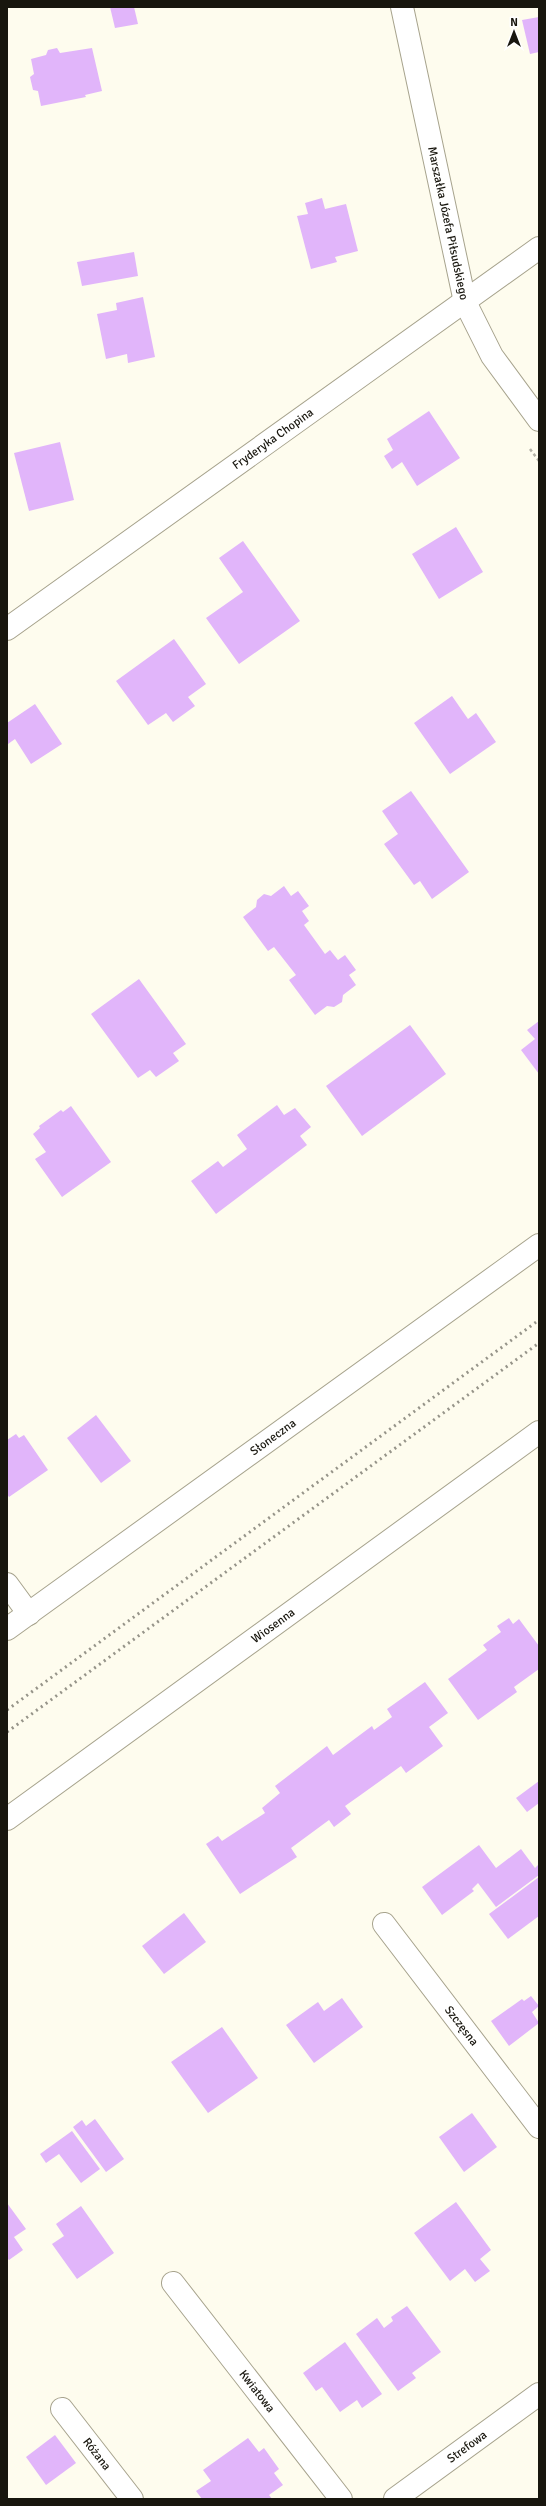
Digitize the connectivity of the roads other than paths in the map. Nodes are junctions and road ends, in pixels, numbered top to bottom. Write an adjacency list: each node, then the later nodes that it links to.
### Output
1 (402, 7): 3 (street, Marszałka Józefa Piłsudskiego)
2 (539, 248): 3 (street, Fryderyka Chopina)
3 (465, 302): 4 (street, Marszałka Józefa Piłsudskiego); 5 (street, Fryderyka Chopina)
4 (539, 420)
5 (7, 629)
6 (539, 1244): 9 (street, Słoneczna)
7 (539, 1432): 11 (street, Wiosenna)
8 (7, 1584): 9 (street)
9 (29, 1614): 10 (street, Słoneczna)
10 (7, 1629)
11 (7, 1819)
12 (384, 1924): 13 (street, Szczęsna)
13 (539, 2127)
14 (173, 2283): 18 (street, Kwiatowa)
15 (539, 2394): 19 (street, Strefowa)
16 (62, 2409): 17 (street, Różana)
17 (132, 2499)
18 (341, 2499)
19 (395, 2499)

